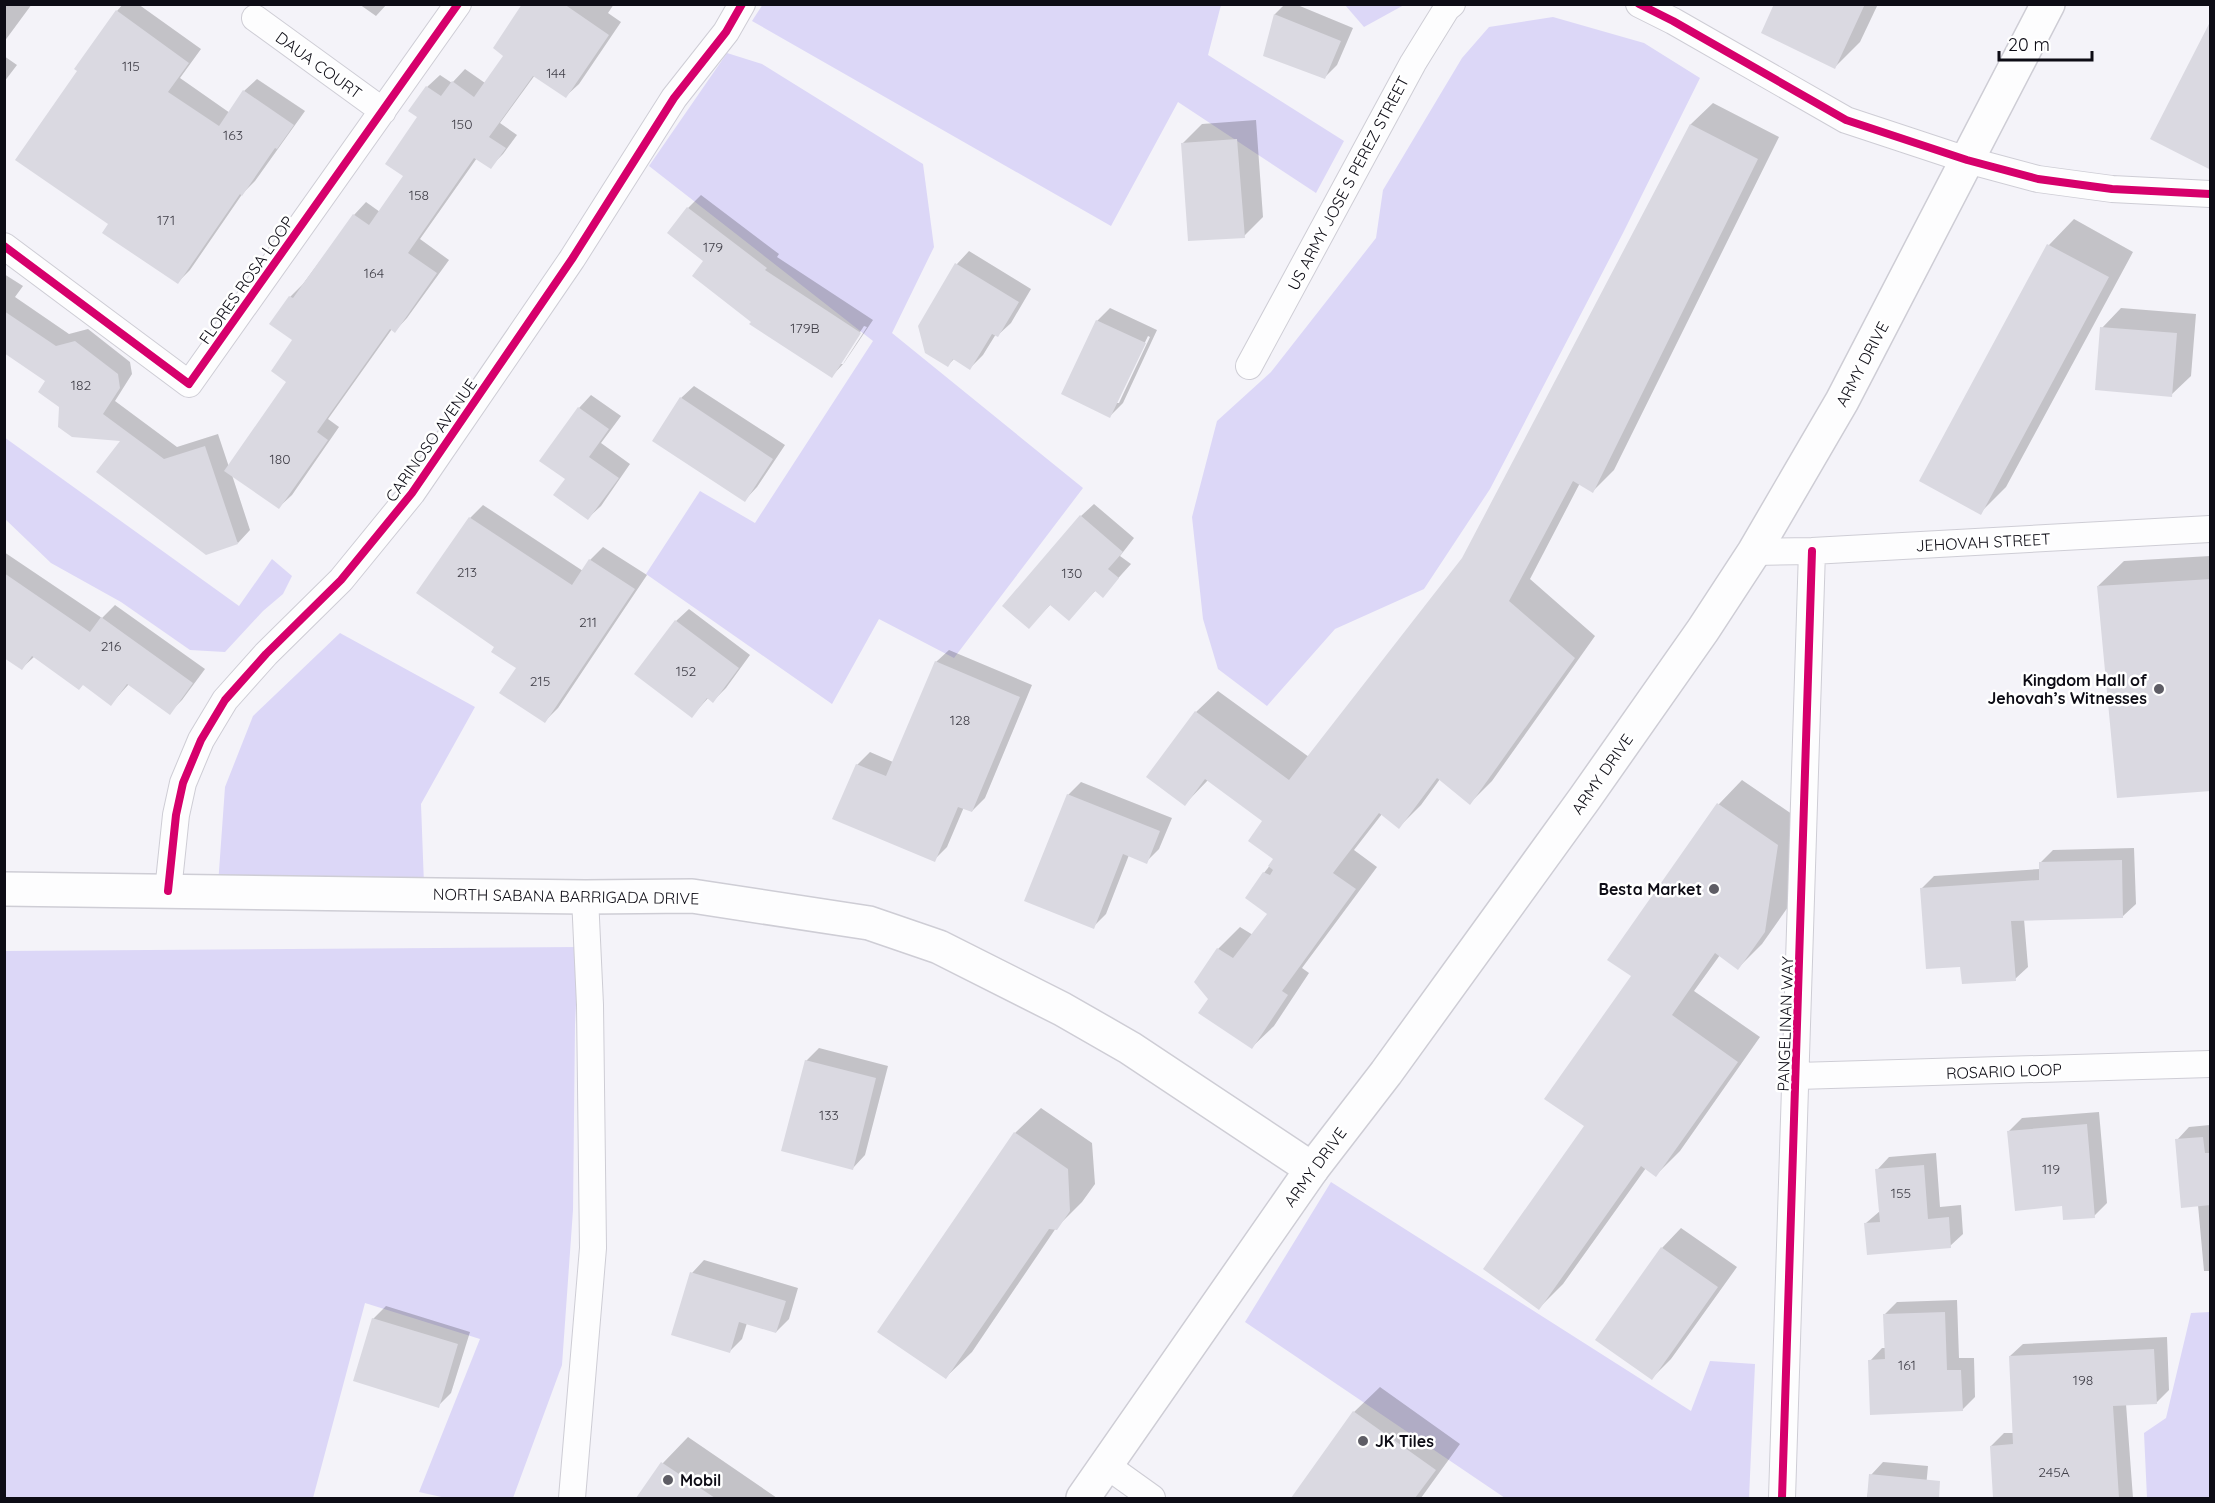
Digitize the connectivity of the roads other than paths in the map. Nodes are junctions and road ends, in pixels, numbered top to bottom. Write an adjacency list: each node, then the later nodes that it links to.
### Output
1 (458, 4): 7 (street, FLORES ROSA LOOP)
2 (742, 4): 16 (street, CARINOSO AVENUE)
3 (1452, 4): 11 (street, US ARMY JOSE S PEREZ STREET)
4 (1639, 4): 8 (street)
5 (2048, 4): 8 (main road, ARMY DRIVE)
6 (255, 18): 7 (street, DAUA COURT)
7 (383, 111): 10 (street, FLORES ROSA LOOP)
8 (1967, 160): 9 (street); 14 (main road, ARMY DRIVE)
9 (2211, 194)
10 (4, 246)
11 (1250, 366)
12 (2211, 529): 13 (street, JEHOVAH STREET)
13 (1812, 551): 14 (street, JEHOVAH STREET); 19 (street, PANGELINAN WAY)
14 (1755, 552): 20 (main road, ARMY DRIVE)
15 (4, 889): 16 (main road, NORTH SABANA BARRIGADA DRIVE)
16 (168, 891): 17 (main road, NORTH SABANA BARRIGADA DRIVE)
17 (585, 897): 20 (main road, NORTH SABANA BARRIGADA DRIVE); 22 (street)
18 (2211, 1064): 19 (street, ROSARIO LOOP)
19 (1797, 1076): 25 (street, PANGELINAN WAY)
20 (1312, 1169): 21 (main road, ARMY DRIVE)
21 (1106, 1465): 23 (main road, ARMY DRIVE); 24 (street)
22 (572, 1498)
23 (1083, 1498)
24 (1152, 1498)
25 (1782, 1498)

